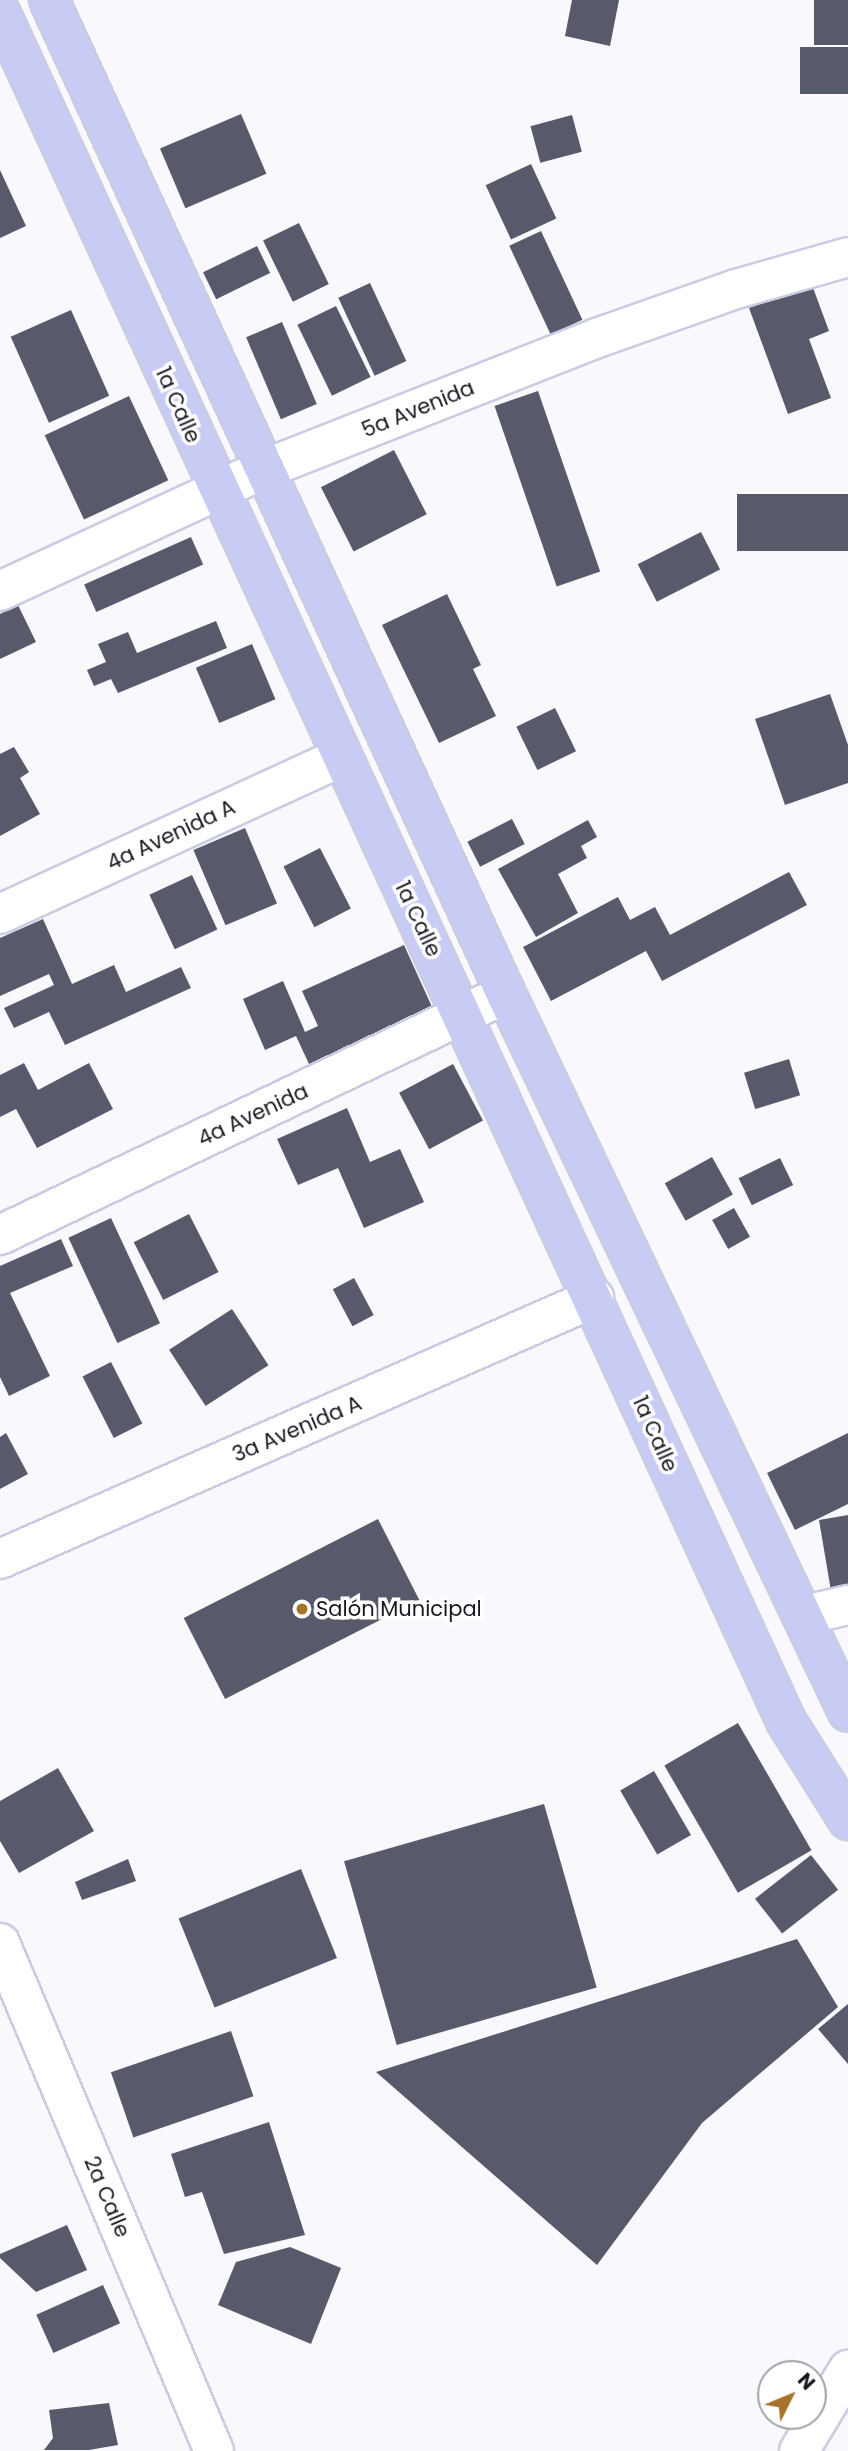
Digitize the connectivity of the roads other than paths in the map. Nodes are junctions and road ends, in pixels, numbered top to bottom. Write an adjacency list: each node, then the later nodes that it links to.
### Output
1 (49, 0): 4 (main road)
2 (0, 12): 5 (main road, 1a Calle)
3 (848, 257): 4 (street, 5a Avenida)
4 (262, 470): 5 (street, 5a Avenida); 9 (main road)
5 (217, 491): 6 (street, 5a Avenida); 7 (main road, 1a Calle)
6 (0, 591)
7 (342, 757): 8 (street, 4a Avenida A); 10 (main road, 1a Calle)
8 (0, 914)
9 (506, 994): 10 (street, 4a Avenida); 15 (main road)
10 (463, 1016): 11 (street, 4a Avenida); 12 (main road, 1a Calle)
11 (0, 1235)
12 (594, 1298): 13 (street, 3a Avenida A); 17 (main road, 1a Calle)
13 (0, 1559)
14 (848, 1605): 15 (street)
15 (805, 1615): 16 (main road)
16 (848, 1712)
17 (848, 1820)
18 (0, 1944): 20 (street, 2a Calle)
19 (848, 2370): 21 (street)
20 (214, 2451)
21 (799, 2451)

